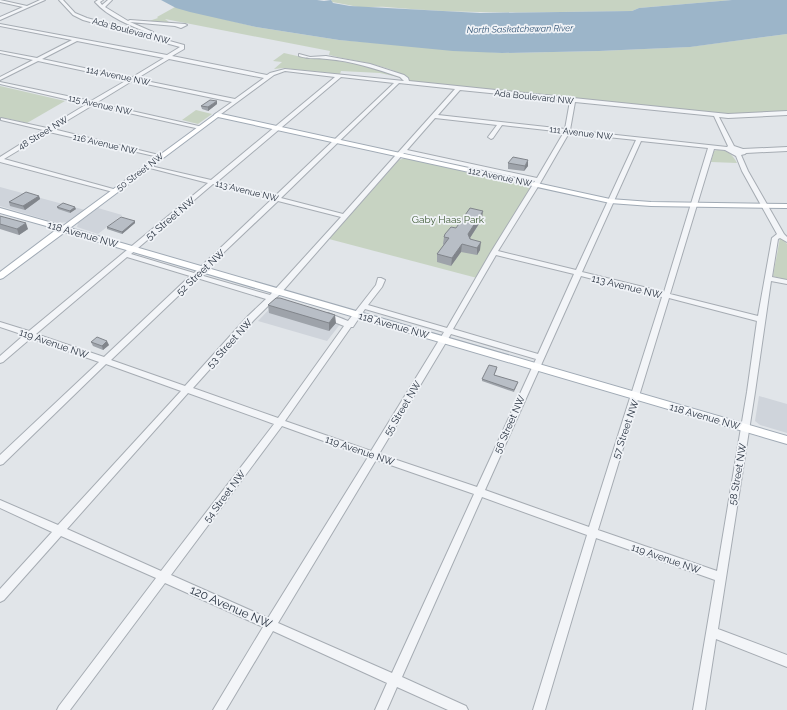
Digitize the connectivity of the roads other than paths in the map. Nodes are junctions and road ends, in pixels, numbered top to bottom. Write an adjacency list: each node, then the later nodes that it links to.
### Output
1 (43, 0): 6 (street)
2 (61, 0): 13 (street, Ada Boulevard NW)
3 (101, 0): 7 (street)
4 (110, 0): 7 (street)
5 (0, 1): 6 (street)
6 (28, 7): 8 (street)
7 (103, 7): 9 (street)
8 (0, 19)
9 (126, 21): 10 (street); 13 (street)
10 (177, 24)
11 (0, 25): 12 (street)
12 (77, 39): 16 (street); 17 (street)
13 (160, 39): 16 (street, Ada Boulevard NW)
14 (0, 52): 17 (street, 114 Avenue NW)
15 (301, 55): 25 (street)
16 (168, 57): 20 (street, Ada Boulevard NW); 22 (street, 48 Street NW)
17 (38, 60): 21 (street); 22 (street, 114 Avenue NW)
18 (280, 71): 19 (street, Ada Boulevard NW); 20 (street, 50 Street NW)
19 (340, 76): 24 (street, Ada Boulevard NW); 37 (street, 51 Street NW)
20 (267, 77): 27 (street, 50 Street NW)
21 (0, 79)
22 (131, 79): 27 (street, 114 Avenue NW); 29 (street, 48 Street NW)
23 (0, 82): 29 (street, 115 Avenue NW)
24 (398, 82): 25 (street, Ada Boulevard NW); 42 (street, 52 Street NW)
25 (407, 83): 26 (street, Ada Boulevard NW)
26 (458, 89): 28 (street, Ada Boulevard NW); 33 (street, 53 Street NW)
27 (236, 101): 31 (street, 50 Street NW)
28 (573, 101): 32 (street, Ada Boulevard NW); 39 (street, 55 Street NW)
29 (92, 103): 36 (street, 115 Avenue NW); 38 (street, 48 Street NW)
30 (787, 113): 32 (street, Ada Boulevard NW)
31 (217, 115): 36 (main road, 50 Street NW); 37 (main road, 112 Avenue NW)
32 (716, 115): 44 (street)
33 (434, 116): 35 (street, 111 Avenue NW); 46 (street, 53 Street NW)
34 (3, 119): 38 (street, 116 Avenue NW)
35 (500, 124): 39 (street, 111 Avenue NW); 40 (street)
36 (200, 127): 48 (main road, 50 Street NW)
37 (277, 128): 42 (main road, 112 Avenue NW); 51 (street, 51 Street NW)
38 (48, 130): 48 (street, 116 Avenue NW); 49 (street, 48 Street NW)
39 (567, 131): 41 (street, 111 Avenue NW); 52 (street, 55 Street NW)
40 (491, 137)
41 (639, 139): 43 (street, 111 Avenue NW); 55 (street, 56 Street NW)
42 (336, 141): 46 (main road, 112 Avenue NW); 54 (street, 52 Street NW)
43 (711, 148): 44 (street, 111 Avenue NW); 56 (street, 57 Street NW)
44 (730, 148): 47 (street)
45 (787, 149): 47 (street)
46 (401, 153): 52 (main road, 112 Avenue NW); 60 (street, 53 Street NW)
47 (740, 153): 57 (street)
48 (161, 157): 50 (main road, 50 Street NW)
49 (0, 160): 53 (street)
50 (148, 166): 51 (street, 113 Avenue NW); 53 (main road, 50 Street NW)
51 (213, 182): 54 (street, 113 Avenue NW); 66 (street, 51 Street NW)
52 (537, 182): 55 (main road, 112 Avenue NW); 67 (street, 55 Street NW)
53 (115, 191): 61 (main road, 50 Street NW)
54 (277, 198): 60 (street, 113 Avenue NW); 69 (street, 52 Street NW)
55 (610, 201): 56 (main road, 112 Avenue NW); 70 (street, 56 Street NW)
56 (693, 204): 57 (main road, 112 Avenue NW); 77 (street, 57 Street NW)
57 (766, 206): 58 (main road, 112 Avenue NW); 63 (street)
58 (787, 206)
59 (0, 211): 61 (main road, 118 Avenue NW)
60 (345, 216): 76 (street, 53 Street NW)
61 (64, 229): 62 (main road, 118 Avenue NW); 65 (main road, 50 Street NW)
62 (89, 236): 65 (main road); 66 (main road, 118 Avenue NW)
63 (778, 237): 64 (street); 73 (street, 58 Street NW)
64 (787, 240)
65 (41, 245): 71 (main road, 50 Street NW)
66 (134, 249): 68 (street, 51 Street NW); 69 (main road, 118 Avenue NW)
67 (494, 252): 70 (street, 113 Avenue NW); 86 (street, 55 Street NW)
68 (126, 256): 72 (street, 118 Avenue NW); 85 (street, 51 Street NW)
69 (204, 269): 72 (street, 52 Street NW); 76 (main road, 118 Avenue NW)
70 (578, 273): 77 (street, 113 Avenue NW); 89 (street, 56 Street NW)
71 (0, 276)
72 (196, 276): 78 (street, 118 Avenue NW); 88 (street, 52 Street NW)
73 (767, 278): 75 (street); 82 (street, 58 Street NW)
74 (381, 280): 80 (street, 54 Street NW)
75 (787, 282)
76 (278, 291): 78 (street, 53 Street NW); 80 (main road, 118 Avenue NW)
77 (666, 295): 82 (street, 113 Avenue NW); 91 (street, 57 Street NW)
78 (269, 300): 79 (street, 118 Avenue NW); 90 (street, 53 Street NW)
79 (281, 302)
80 (361, 310): 84 (street, 54 Street NW); 86 (main road, 118 Avenue NW)
81 (317, 313): 84 (street, 118 Avenue NW)
82 (760, 319): 93 (street, 58 Street NW)
83 (0, 324): 85 (street, 119 Avenue NW)
84 (350, 325): 92 (street, 54 Street NW)
85 (30, 334): 87 (street, 51 Street NW); 88 (street, 119 Avenue NW)
86 (446, 335): 89 (main road, 118 Avenue NW); 95 (street, 55 Street NW)
87 (0, 360)
88 (104, 360): 90 (street, 119 Avenue NW); 96 (street, 52 Street NW)
89 (538, 362): 91 (main road, 118 Avenue NW); 97 (street, 56 Street NW)
90 (187, 389): 92 (street, 119 Avenue NW); 99 (street, 53 Street NW)
91 (636, 395): 93 (main road, 118 Avenue NW); 100 (street, 57 Street NW)
92 (280, 422): 95 (street, 119 Avenue NW); 101 (street, 54 Street NW)
93 (745, 428): 94 (main road, 118 Avenue NW); 102 (street, 58 Street NW)
94 (787, 440)
95 (373, 455): 97 (street, 119 Avenue NW); 104 (street, 55 Street NW)
96 (0, 461)
97 (479, 492): 100 (street, 119 Avenue NW); 107 (street, 56 Street NW)
98 (0, 504): 99 (street, 120 Avenue NW)
99 (59, 531): 101 (street, 120 Avenue NW); 103 (street, 53 Street NW)
100 (592, 532): 102 (street, 119 Avenue NW); 112 (street, 57 Street NW)
101 (163, 577): 104 (street, 120 Avenue NW); 108 (street, 54 Street NW)
102 (720, 577): 105 (street, 58 Street NW)
103 (0, 597)
104 (271, 625): 107 (street, 120 Avenue NW); 109 (street, 55 Street NW)
105 (711, 632): 106 (street); 113 (street, 58 Street NW)
106 (787, 661)
107 (395, 680): 110 (street, 56 Street NW); 111 (street, 120 Avenue NW)
108 (63, 710)
109 (220, 710)
110 (382, 710)
111 (462, 710)
112 (538, 710)
113 (699, 710)

